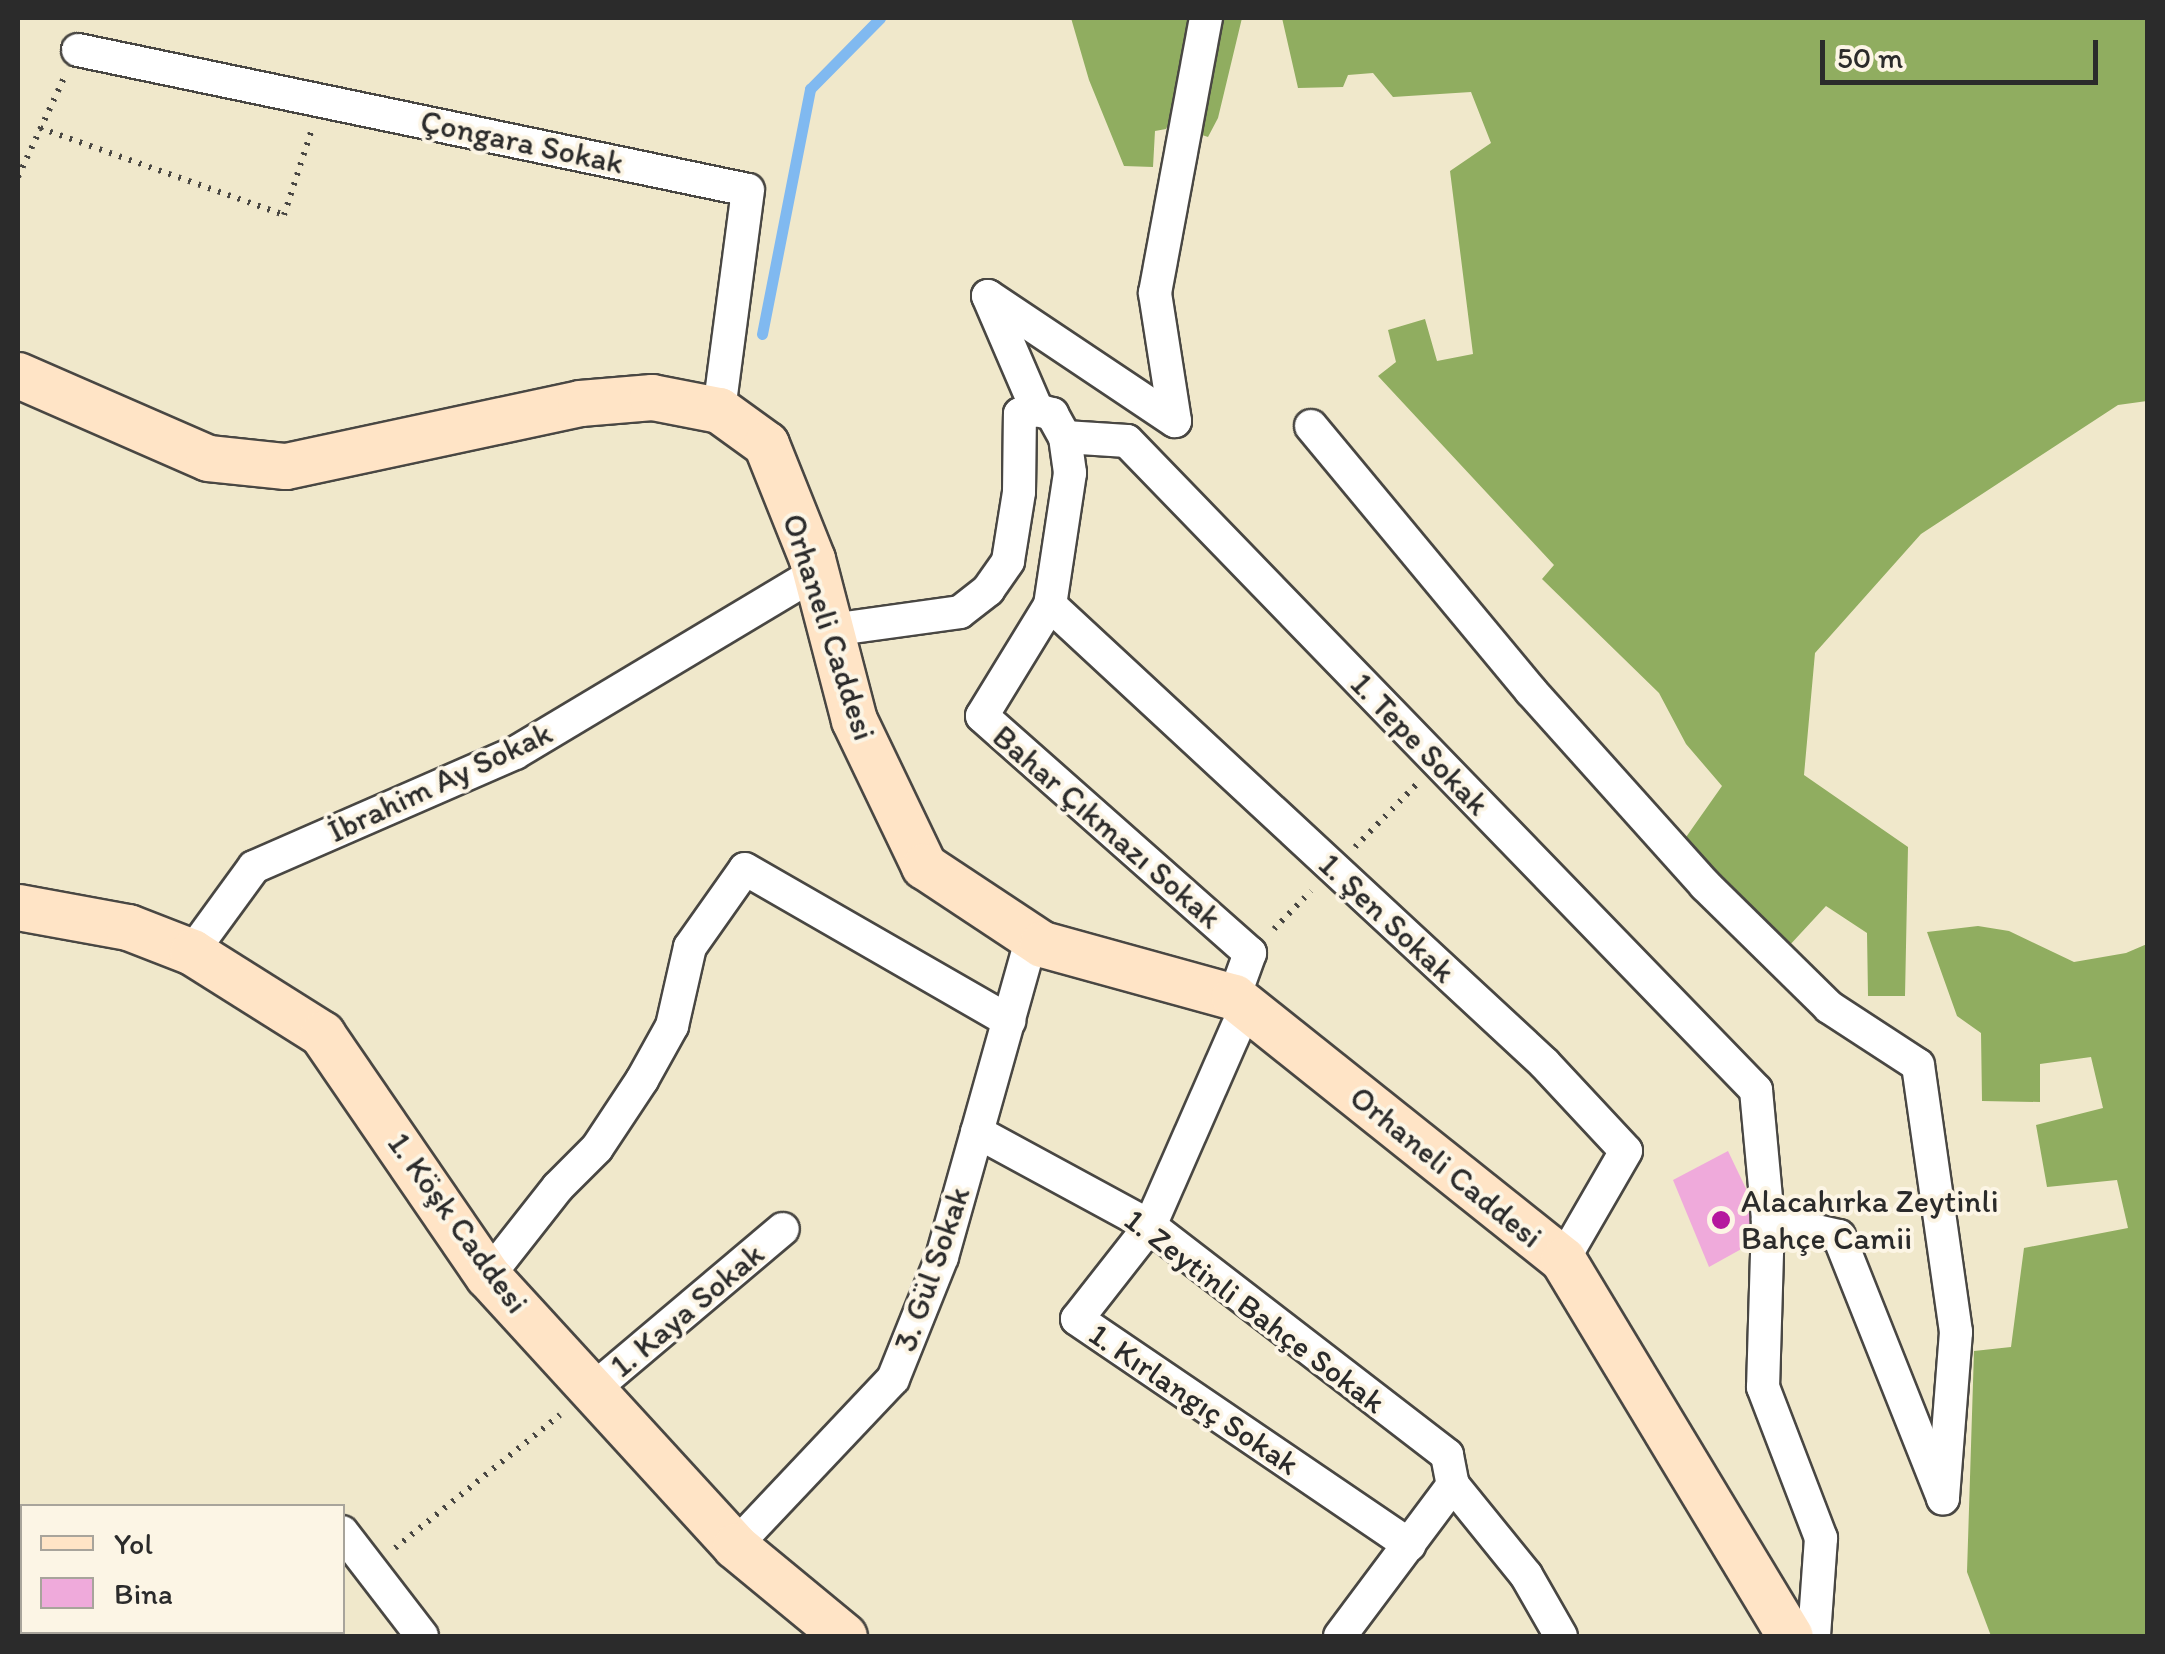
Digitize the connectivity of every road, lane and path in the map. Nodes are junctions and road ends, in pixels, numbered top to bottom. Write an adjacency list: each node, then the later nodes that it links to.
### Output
1 (1206, 18): 8 (street)
2 (78, 50): 3 (street, Çongara Sokak); 4 (path)
3 (322, 100): 4 (path); 7 (street, Çongara Sokak)
4 (40, 128): 5 (path)
5 (18, 177)
6 (18, 375): 7 (main road, Orhaneli Caddesi)
7 (719, 410): 11 (main road, Orhaneli Caddesi)
8 (1028, 412): 10 (street); 13 (street)
9 (1311, 426): 23 (street)
10 (1065, 438): 12 (street); 14 (street, 1. Tepe Sokak)
11 (816, 574): 13 (main road, Orhaneli Caddesi); 18 (street, İbrahim Ay Sokak)
12 (1050, 605): 15 (street, 1. Şen Sokak); 19 (street, Bahar Çıkmazı Sokak)
13 (831, 630): 17 (main road, Orhaneli Caddesi)
14 (1438, 762): 15 (path); 23 (street, 1. Tepe Sokak)
15 (1333, 868): 19 (path); 26 (street, 1. Şen Sokak)
16 (18, 907): 18 (main road, 1. Köşk Caddesi)
17 (1032, 937): 20 (main road, Orhaneli Caddesi); 21 (street, 3. Gül Sokak)
18 (192, 952): 27 (main road, 1. Köşk Caddesi)
19 (1250, 953): 20 (street, Bahar Çıkmazı Sokak)
20 (1240, 1002): 24 (street, Bahar Çıkmazı Sokak); 26 (main road, Orhaneli Caddesi)
21 (1009, 1021): 22 (street, 3. Gül Sokak); 27 (street)
22 (977, 1132): 24 (street, 1. Zeytinli Bahçe Sokak); 31 (street, 3. Gül Sokak)
23 (1768, 1220): 39 (street)
24 (1150, 1226): 29 (street, 1. Zeytinli Bahçe Sokak); 32 (street, 1. Kırlangıç Sokak)
25 (784, 1229): 28 (street, 1. Kaya Sokak)
26 (1563, 1260): 38 (main road, Orhaneli Caddesi)
27 (488, 1276): 28 (main road, 1. Köşk Caddesi)
28 (590, 1390): 31 (main road, 1. Köşk Caddesi); 33 (path)
29 (1453, 1485): 32 (street); 37 (street, 1. Zeytinli Bahçe Sokak)
30 (345, 1536): 33 (street)
31 (735, 1546): 35 (main road, 1. Köşk Caddesi)
32 (1409, 1546): 36 (street)
33 (371, 1568): 34 (street)
34 (422, 1636)
35 (844, 1636)
36 (1340, 1636)
37 (1561, 1636)
38 (1790, 1636)
39 (1814, 1636)

